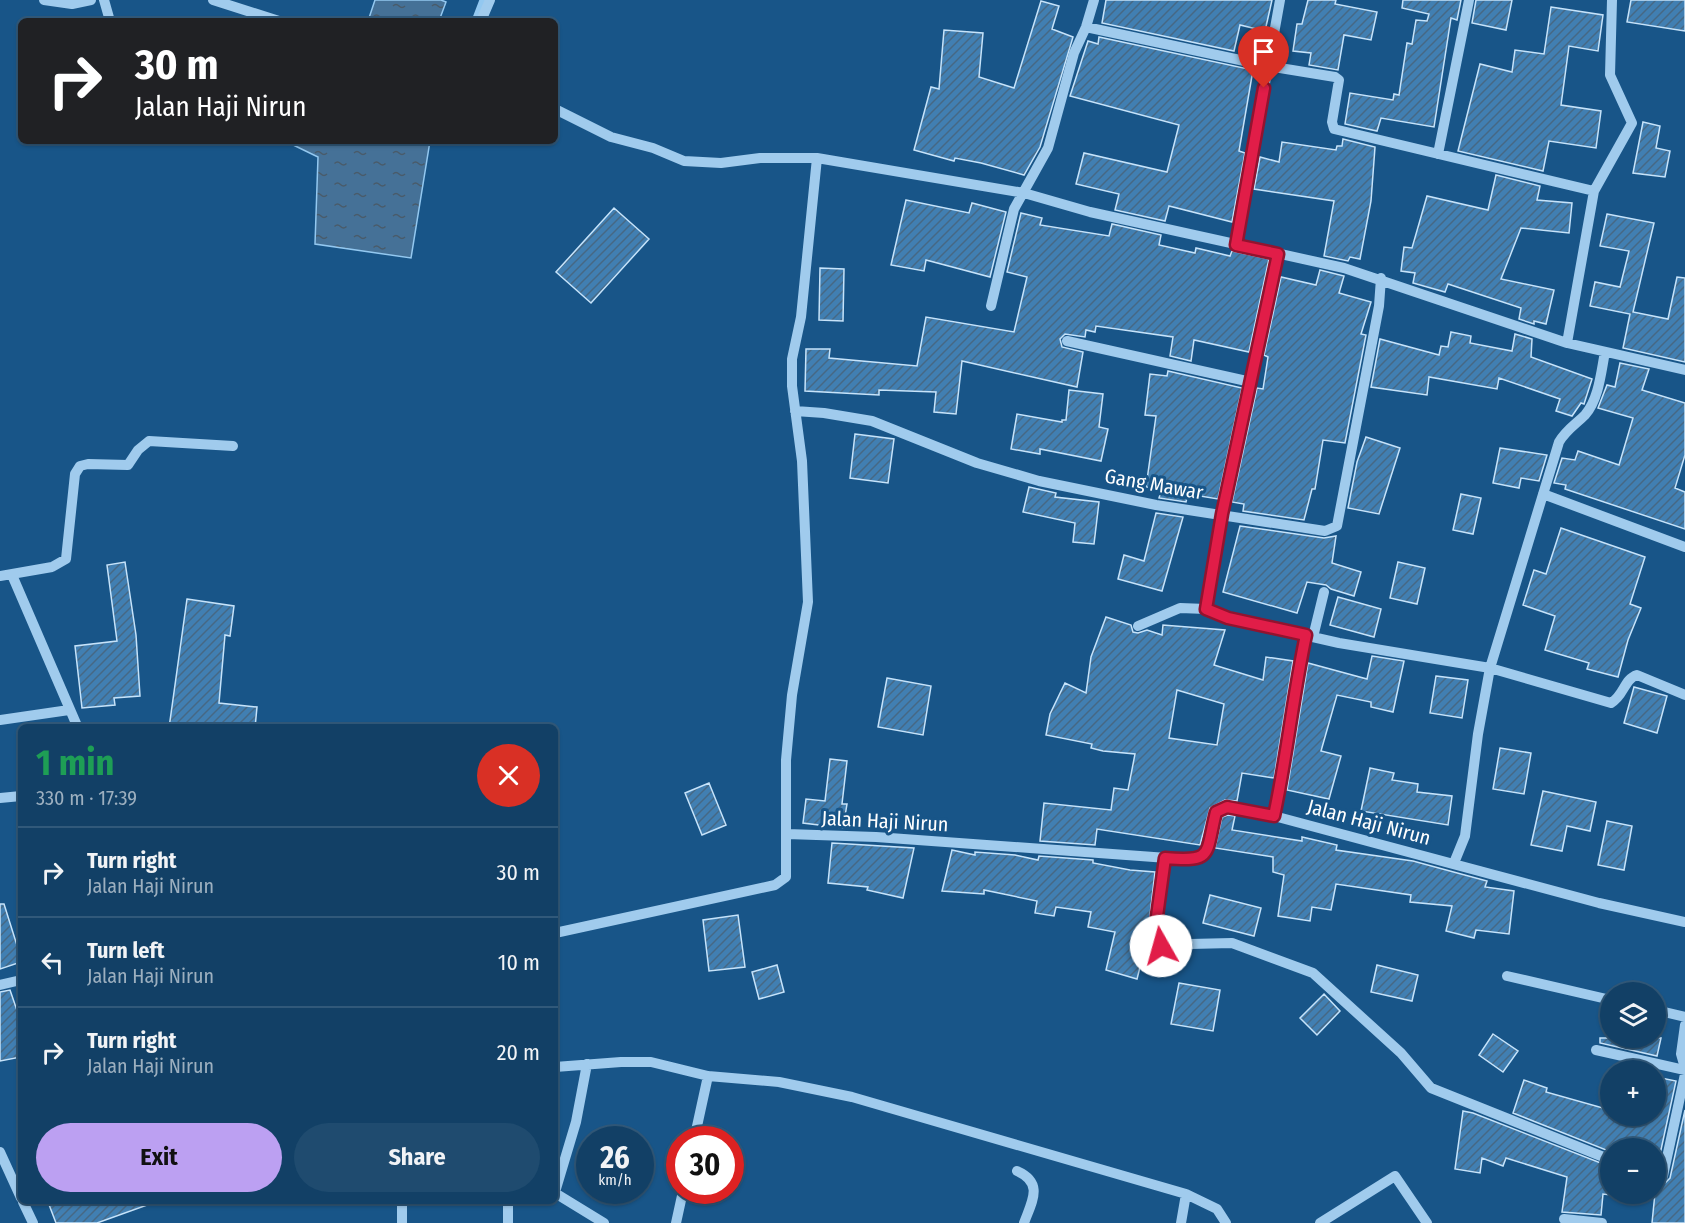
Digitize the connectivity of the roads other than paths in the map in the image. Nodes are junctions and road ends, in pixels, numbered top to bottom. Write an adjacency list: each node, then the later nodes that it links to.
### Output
1 (44, 0): 2 (street)
2 (91, 0)
3 (104, 0): 10 (street)
4 (213, 0): 11 (street)
5 (490, 0): 12 (street)
6 (1094, 0): 13 (street)
7 (1280, 0): 14 (street)
8 (1469, 0): 16 (street)
9 (1612, 0): 18 (street)
10 (109, 18)
11 (270, 18)
12 (482, 18)
13 (1086, 27): 14 (street); 19 (street)
14 (1268, 66): 16 (street); 20 (street)
15 (558, 110): 17 (street)
16 (1438, 154): 18 (street)
17 (817, 158): 19 (street); 29 (street)
18 (1594, 191): 25 (street)
19 (1024, 193): 20 (street); 23 (street)
20 (1236, 245): 21 (street)
21 (1278, 254): 22 (street); 28 (street)
22 (1381, 278): 25 (street); 32 (street, Gang Mawar)
23 (991, 306)
24 (1067, 341): 28 (street)
25 (1567, 343): 26 (street)
26 (1605, 352): 27 (street); 31 (street)
27 (1685, 370)
28 (1251, 382): 32 (street)
29 (795, 411): 32 (street, Gang Mawar); 48 (street)
30 (233, 446): 34 (street)
31 (1543, 494): 33 (street); 40 (street)
32 (1222, 514): 37 (street)
33 (1685, 548)
34 (12, 575): 35 (street); 42 (street)
35 (0, 576)
36 (1324, 592): 39 (street)
37 (1206, 609): 38 (street); 39 (street)
38 (1138, 626)
39 (1310, 636): 40 (street); 47 (street)
40 (1490, 668): 41 (street); 50 (street)
41 (1685, 695)
42 (69, 710): 43 (street); 44 (street)
43 (0, 720)
44 (76, 724)
45 (18, 796): 46 (street)
46 (0, 798)
47 (1274, 816): 49 (street, Jalan Haji Nirun); 50 (street, Jalan Haji Nirun)
48 (787, 834): 49 (street, Jalan Haji Nirun); 52 (street)
49 (1165, 858): 67 (street)
50 (1454, 862): 51 (street, Jalan Haji Nirun)
51 (1685, 922)
52 (558, 932)
53 (1507, 976): 56 (street)
54 (18, 981): 55 (street)
55 (0, 985)
56 (1600, 997)
57 (1666, 1012): 58 (street)
58 (1685, 1017)
59 (1685, 1025): 63 (street)
60 (1596, 1050): 63 (street)
61 (587, 1064): 62 (street); 64 (street); 70 (street)
62 (558, 1067)
63 (1685, 1071): 68 (street)
64 (708, 1076): 65 (street); 73 (street)
65 (697, 1126)
66 (0, 1152): 71 (street)
67 (1600, 1156)
68 (1666, 1162)
69 (1017, 1171): 84 (street)
70 (558, 1182)
71 (18, 1191)
72 (558, 1194): 82 (street)
73 (1186, 1194): 85 (street); 86 (street)
74 (24, 1204): 79 (street)
75 (402, 1204): 80 (street)
76 (508, 1204): 81 (street)
77 (680, 1204): 83 (street)
78 (1564, 1219): 89 (street)
79 (33, 1223)
80 (402, 1223)
81 (508, 1223)
82 (604, 1223)
83 (676, 1223)
84 (1024, 1223)
85 (1181, 1223)
86 (1226, 1223)
87 (1320, 1223): 88 (street)
88 (1427, 1223)
89 (1602, 1223)

